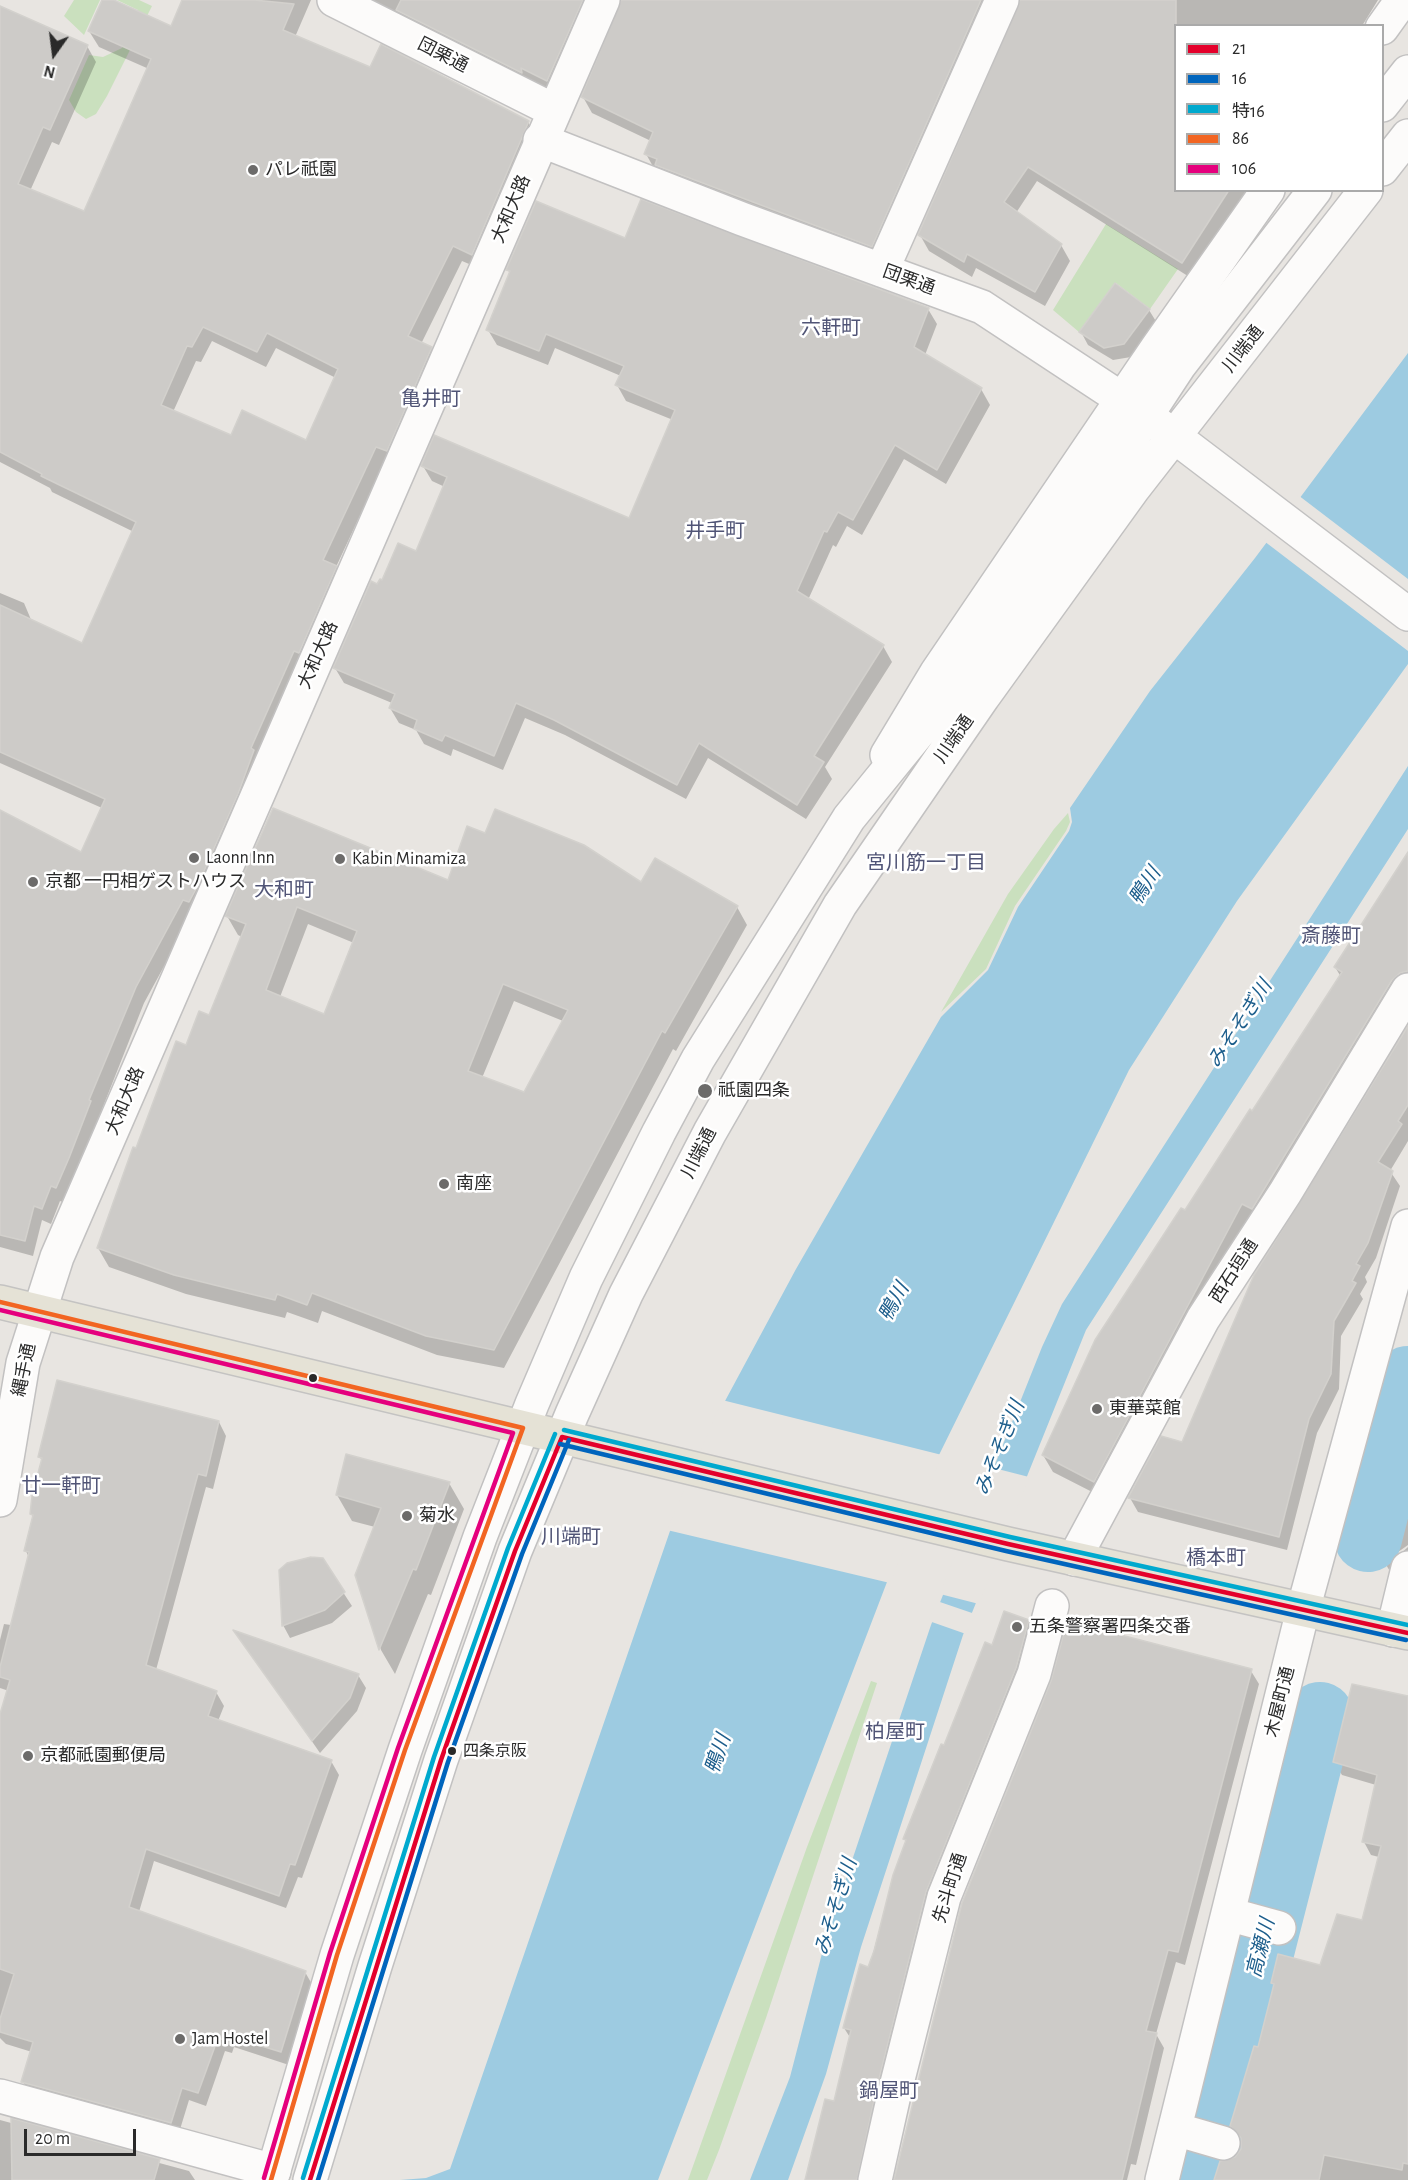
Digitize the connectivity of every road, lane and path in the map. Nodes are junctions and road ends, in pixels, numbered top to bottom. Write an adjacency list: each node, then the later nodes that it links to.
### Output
1 (334, 0): 8 (street, 団栗通)
2 (603, 0): 8 (street, 大和大路)
3 (1002, 0): 15 (street)
4 (1402, 0): 5 (street)
5 (1384, 27)
6 (1408, 72): 7 (street)
7 (1384, 104)
8 (553, 110): 10 (street, 大和大路)
9 (1408, 136): 11 (street)
10 (540, 140): 15 (street, 団栗通); 22 (street, 大和大路)
11 (1384, 168)
12 (1267, 192): 16 (street)
13 (1313, 192): 16 (street)
14 (1364, 192): 17 (street, 川端通)
15 (882, 270): 16 (street, 団栗通)
16 (1134, 407): 17 (street, 団栗通); 23 (street)
17 (1175, 436): 18 (street, 団栗通); 24 (street, 川端通)
18 (1408, 614)
19 (1408, 990): 26 (street, 西石垣通)
20 (1408, 1226): 29 (street, 木屋町通)
21 (0, 1302): 22 (main road)
22 (38, 1312): 23 (main road); 25 (street, 縄手通)
23 (523, 1428): 24 (main road); 32 (street)
24 (562, 1437): 26 (main road); 33 (street, 川端通)
25 (0, 1500)
26 (1074, 1559): 29 (main road)
27 (1408, 1568): 30 (street)
28 (1052, 1606): 34 (street, 先斗町通)
29 (1303, 1610): 30 (main road); 35 (street, 木屋町通)
30 (1401, 1631)
31 (0, 2096): 32 (street)
32 (272, 2176)
33 (310, 2180)
34 (876, 2180)
35 (1162, 2180)

